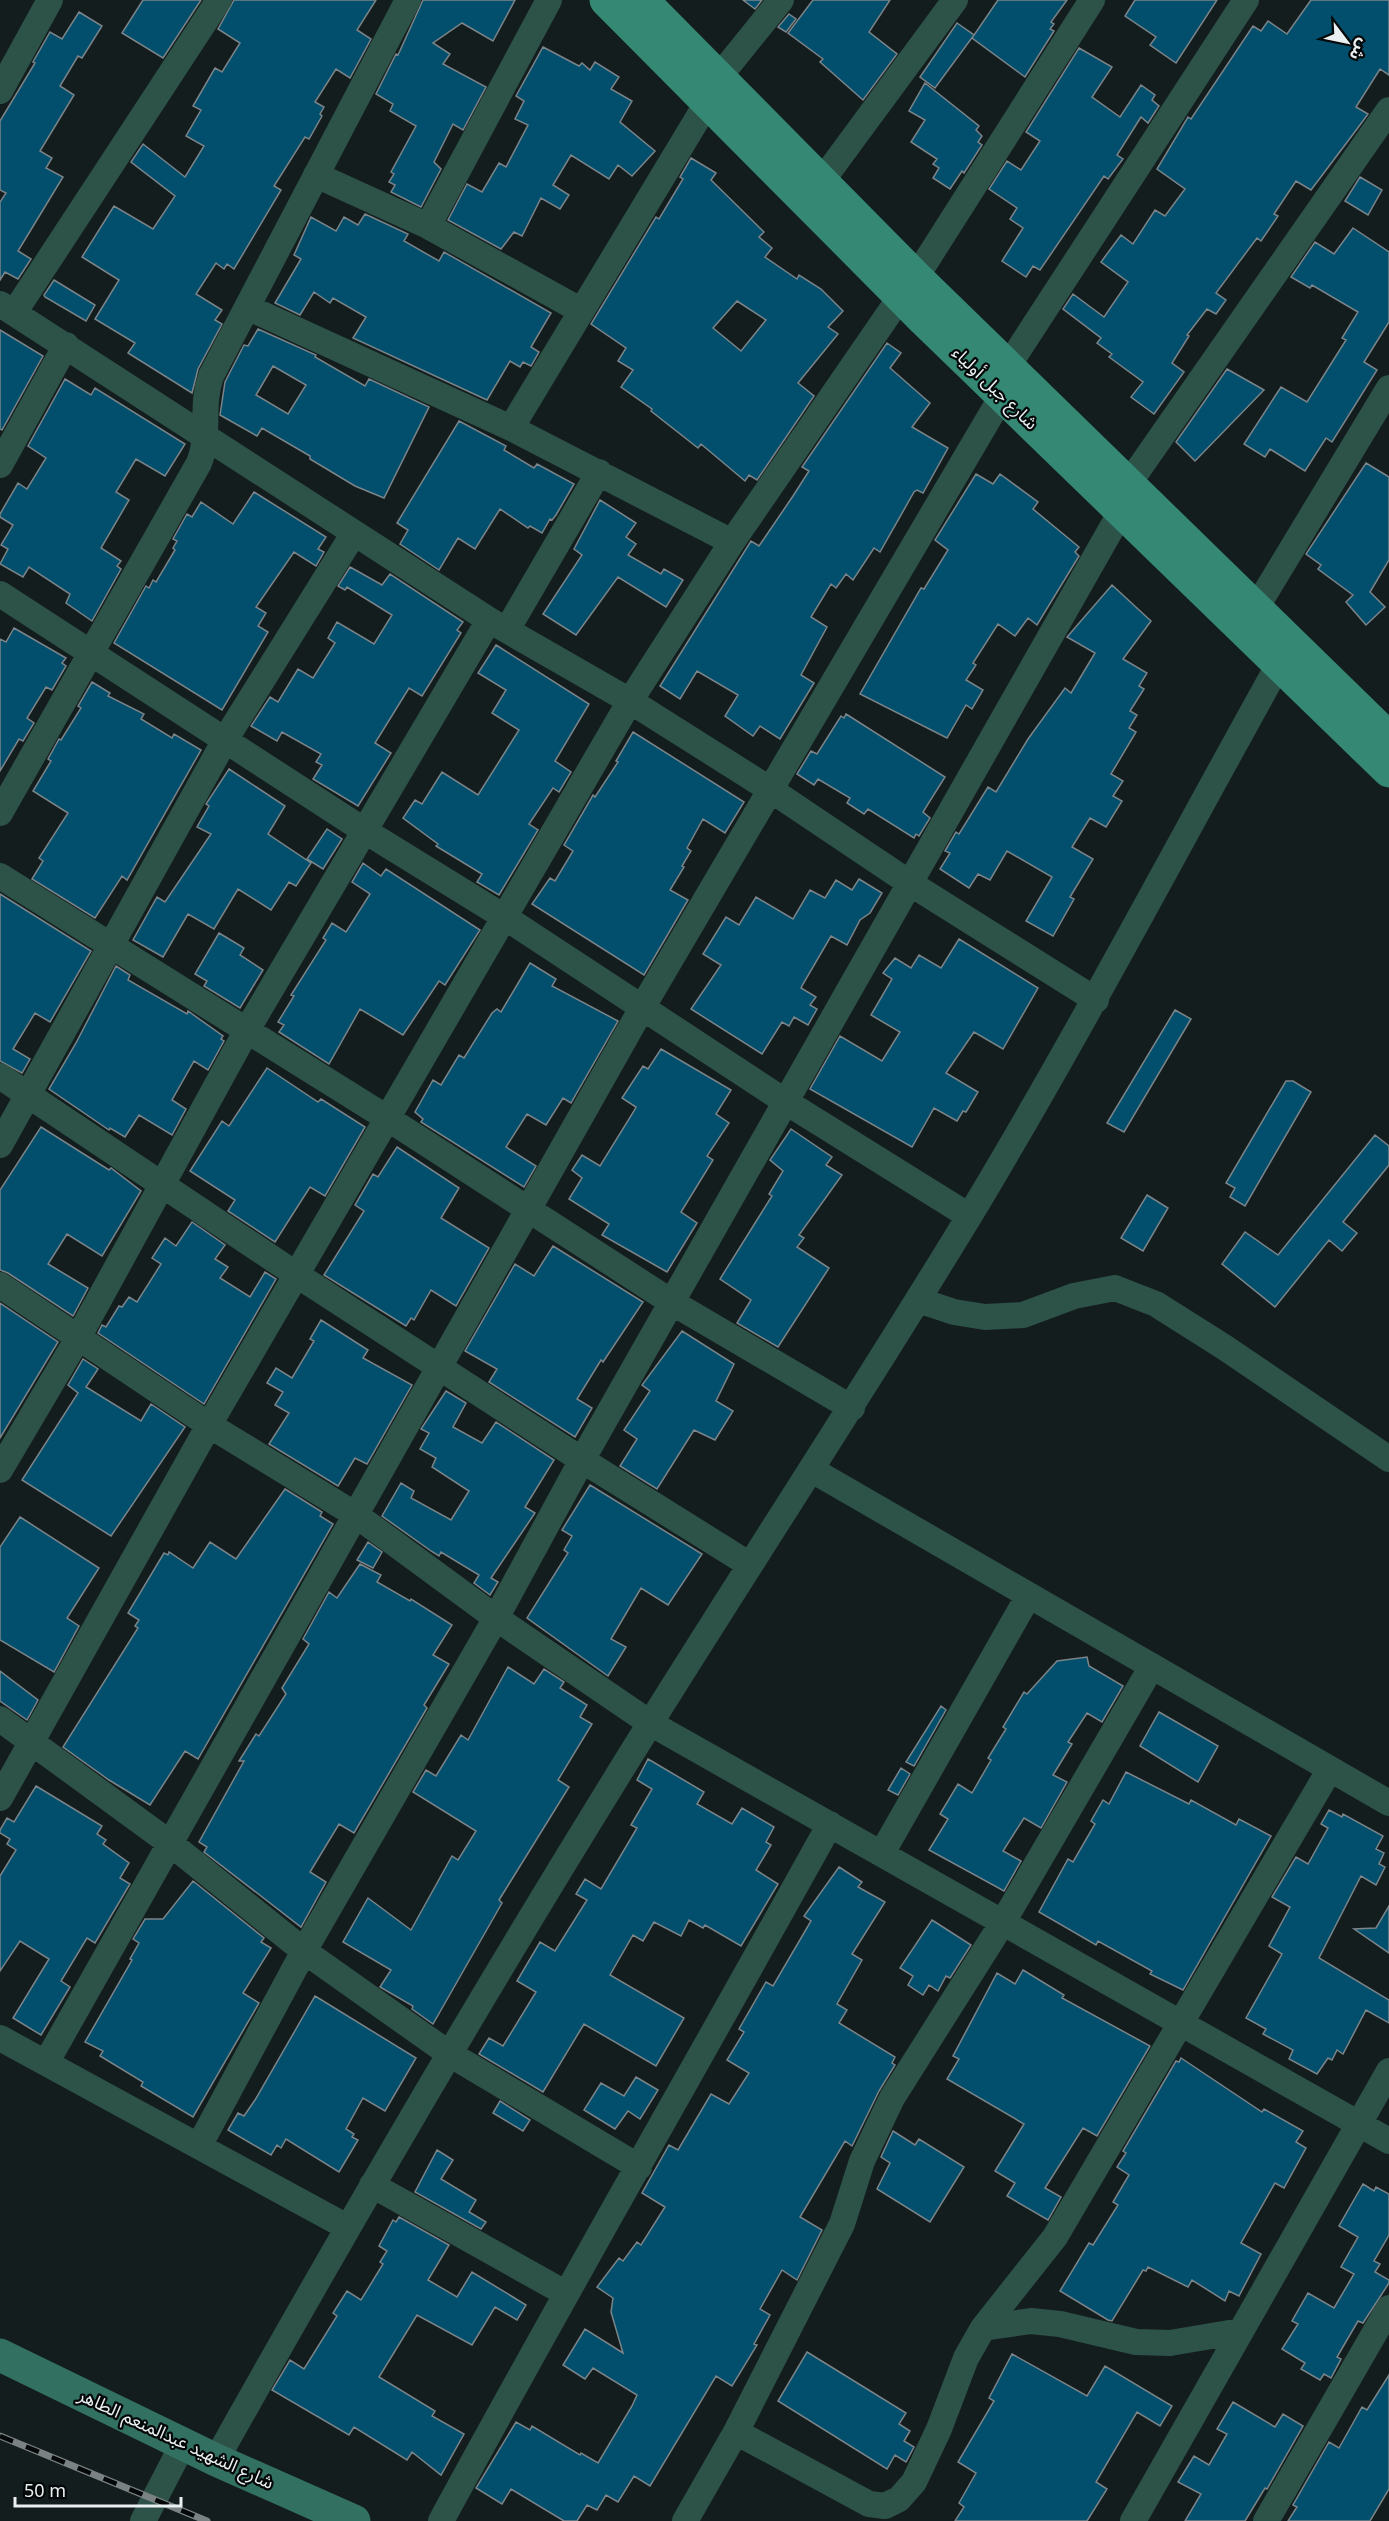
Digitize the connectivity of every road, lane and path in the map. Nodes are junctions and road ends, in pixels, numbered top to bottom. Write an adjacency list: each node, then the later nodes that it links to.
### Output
1 (50, 0): 11 (street)
2 (219, 0): 18 (street)
3 (408, 0): 14 (street)
4 (549, 0): 16 (street)
5 (606, 0): 12 (main road, شارع جبل أولياء)
6 (642, 0): 12 (main road, شارع جبل أولياء)
7 (781, 0): 12 (street)
8 (955, 0): 15 (street)
9 (1092, 0): 17 (street)
10 (1246, 0): 22 (street)
11 (0, 90)
12 (712, 90): 15 (main road, شارع جبل أولياء); 17 (main road, شارع جبل أولياء); 20 (street)
13 (1389, 110): 28 (street)
14 (316, 175): 16 (street); 19 (street)
15 (820, 182): 17 (main road, شارع جبل أولياء)
16 (428, 226): 20 (street)
17 (908, 286): 22 (main road, شارع جبل أولياء); 30 (street)
18 (7, 308): 21 (street)
19 (249, 308): 24 (street); 25 (street)
20 (580, 310): 24 (street)
21 (66, 345): 25 (street); 26 (street)
22 (1005, 381): 28 (main road, شارع جبل أولياء); 40 (street)
23 (1389, 388): 32 (street)
24 (511, 428): 27 (street)
25 (207, 436): 29 (street); 34 (street)
26 (0, 465)
27 (599, 472): 30 (street); 33 (street)
28 (1126, 497): 32 (main road, شارع جبل أولياء); 35 (main road, شارع جبل أولياء); 44 (street)
29 (354, 533): 33 (street); 38 (street)
30 (732, 542): 36 (street)
31 (0, 594): 34 (street)
32 (1256, 608): 35 (main road, شارع جبل أولياء)
33 (498, 625): 36 (street); 42 (street)
34 (93, 652): 38 (street); 41 (street)
35 (1285, 653): 37 (main road, شارع جبل أولياء); 39 (main road, شارع جبل أولياء); 47 (street)
36 (630, 701): 40 (street); 45 (street)
37 (1389, 738)
38 (225, 740): 42 (street); 46 (street)
39 (1389, 771)
40 (771, 790): 44 (street); 48 (street)
41 (0, 813)
42 (365, 831): 45 (street); 49 (street)
43 (0, 876): 46 (street)
44 (908, 882): 47 (street); 52 (street)
45 (506, 918): 48 (street); 53 (street)
46 (110, 946): 49 (street); 51 (street)
47 (1096, 1000): 57 (street)
48 (642, 1008): 52 (street); 56 (street)
49 (247, 1030): 53 (street); 55 (street)
50 (0, 1076): 51 (street)
51 (30, 1095): 54 (street); 55 (street)
52 (786, 1102): 57 (street); 61 (street)
53 (387, 1118): 56 (street); 58 (street)
54 (0, 1145)
55 (163, 1185): 58 (street); 62 (street)
56 (527, 1208): 61 (street); 63 (street)
57 (969, 1216): 60 (street)
58 (297, 1275): 63 (street); 65 (street)
59 (0, 1285): 62 (street)
60 (918, 1300): 64 (street); 66 (street)
61 (672, 1303): 64 (street); 67 (street)
62 (78, 1338): 65 (street); 68 (street)
63 (440, 1366): 67 (street); 70 (street)
64 (852, 1408): 69 (street)
65 (209, 1425): 70 (street); 77 (street)
66 (1389, 1459)
67 (582, 1460): 71 (street); 73 (street)
68 (0, 1470)
69 (812, 1470): 71 (street); 72 (street)
70 (356, 1515): 73 (street); 82 (street)
71 (750, 1565): 76 (street)
72 (1029, 1595): 74 (street); 83 (street)
73 (496, 1618): 76 (street); 85 (street)
74 (1152, 1666): 78 (street); 84 (street)
75 (0, 1719): 77 (street)
76 (650, 1723): 81 (street); 88 (street)
77 (32, 1743): 79 (street); 82 (street)
78 (1330, 1768): 80 (street); 86 (street)
79 (0, 1798)
80 (1389, 1803)
81 (830, 1824): 83 (street); 94 (street)
82 (171, 1844): 85 (street); 89 (street)
83 (882, 1853): 84 (street)
84 (1003, 1922): 86 (street); 102 (street)
85 (304, 1951): 88 (street); 93 (street)
86 (1182, 2022): 91 (street); 99 (street)
87 (0, 2038): 89 (street)
88 (448, 2053): 94 (street); 95 (street)
89 (46, 2063): 93 (street)
90 (1389, 2071): 91 (street)
91 (1359, 2124): 92 (street); 100 (street)
92 (1389, 2141)
93 (199, 2146): 96 (street)
94 (639, 2167): 97 (street)
95 (372, 2185): 96 (street); 97 (street)
96 (347, 2226): 104 (street)
97 (564, 2293): 107 (street)
98 (1389, 2308): 110 (street)
99 (982, 2328): 100 (street); 102 (street)
100 (1240, 2331): 109 (street)
101 (0, 2355): 103 (street, شارع الشهيد عبدالمنعم الطاهر)
102 (736, 2432): 108 (street)
103 (183, 2444): 104 (street, شارع الشهيد عبدالمنعم الطاهر); 105 (street)
104 (216, 2460): 106 (street, شارع الشهيد عبدالمنعم الطاهر)
105 (143, 2521)
106 (354, 2521)
107 (441, 2521)
108 (685, 2521)
109 (1133, 2521)
110 (1266, 2521)

